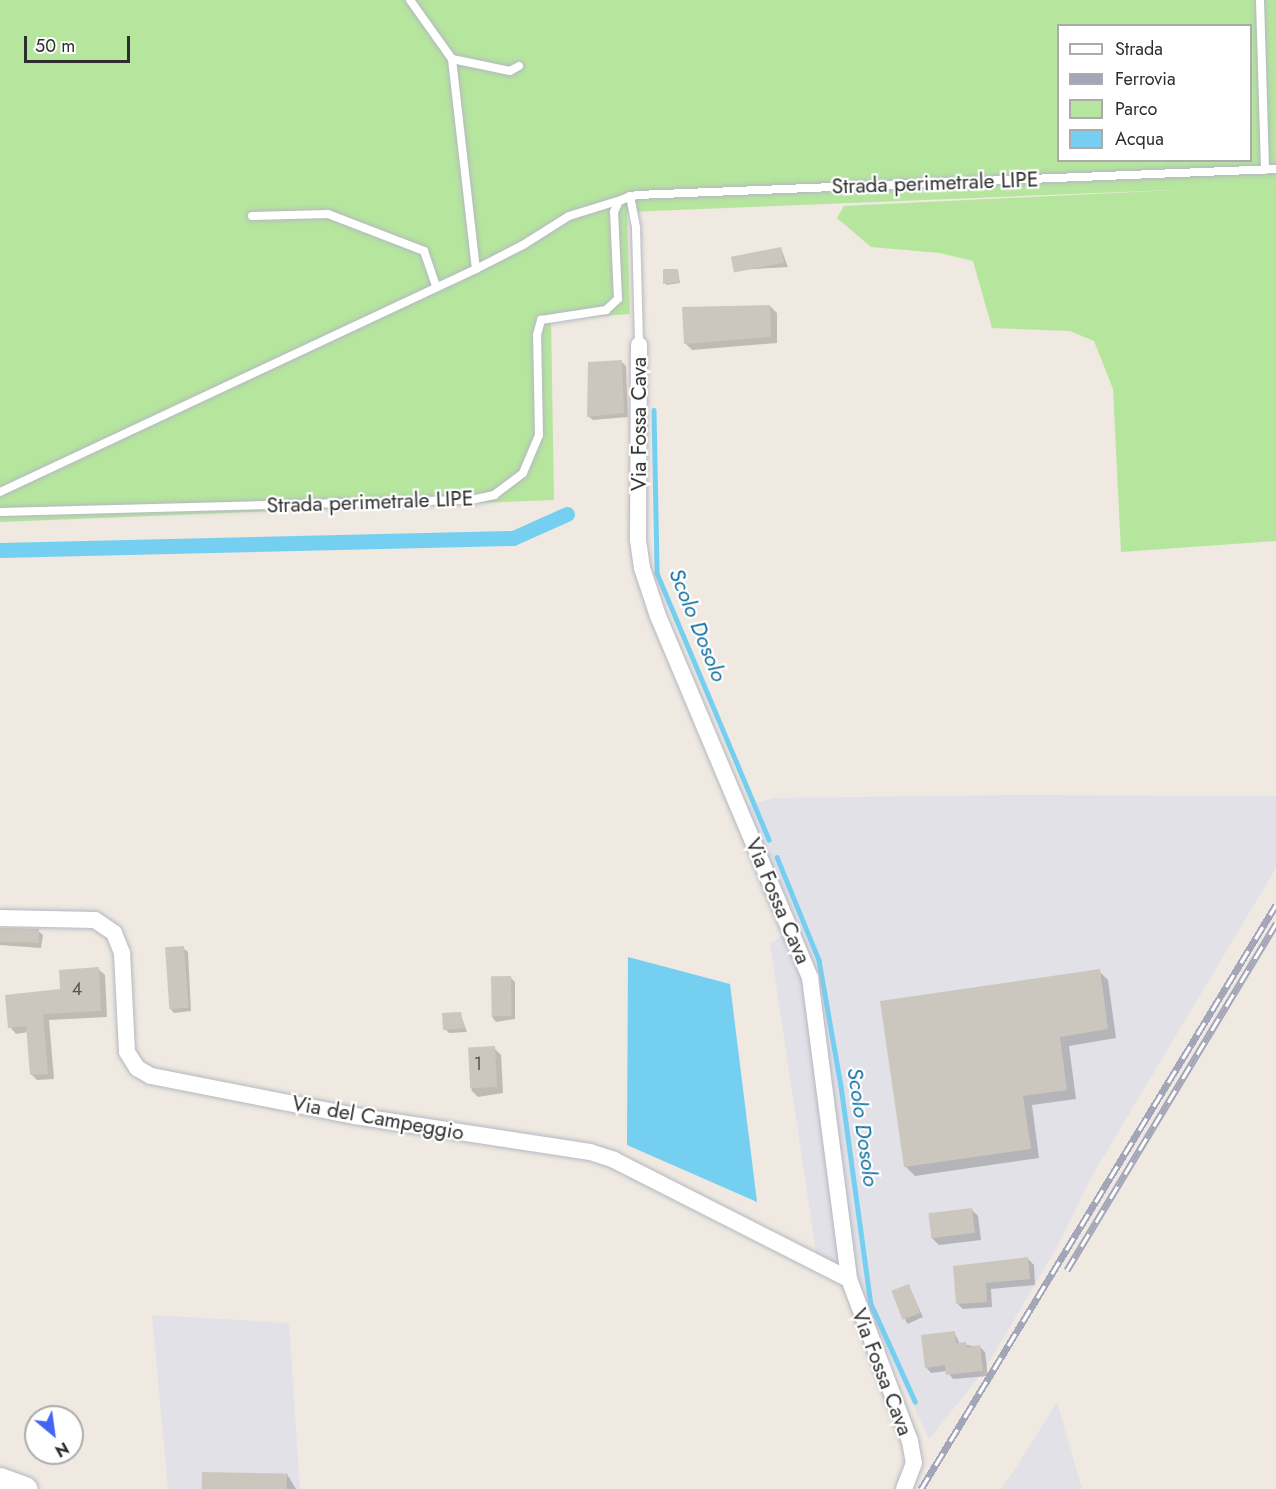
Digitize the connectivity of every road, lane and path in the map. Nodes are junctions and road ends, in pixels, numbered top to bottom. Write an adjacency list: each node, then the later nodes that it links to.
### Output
1 (410, 0): 3 (lane)
2 (1260, 0): 5 (lane)
3 (452, 59): 4 (lane); 9 (lane)
4 (519, 66)
5 (1265, 170): 6 (lane, Strada perimetrale LIPE); 7 (lane, Strada perimetrale LIPE)
6 (1276, 170)
7 (630, 196): 9 (lane, Strada perimetrale LIPE); 11 (lane); 13 (lane, Strada perimetrale LIPE)
8 (252, 216): 10 (lane)
9 (476, 269): 10 (lane, Strada perimetrale LIPE)
10 (436, 286): 12 (lane, Strada perimetrale LIPE)
11 (639, 345): 15 (street, Via Fossa Cava)
12 (0, 492)
13 (0, 512)
14 (0, 918): 15 (street, Via del Campeggio)
15 (849, 1279): 18 (street, Via Fossa Cava)
16 (0, 1480): 17 (street)
17 (25, 1489)
18 (904, 1489)

